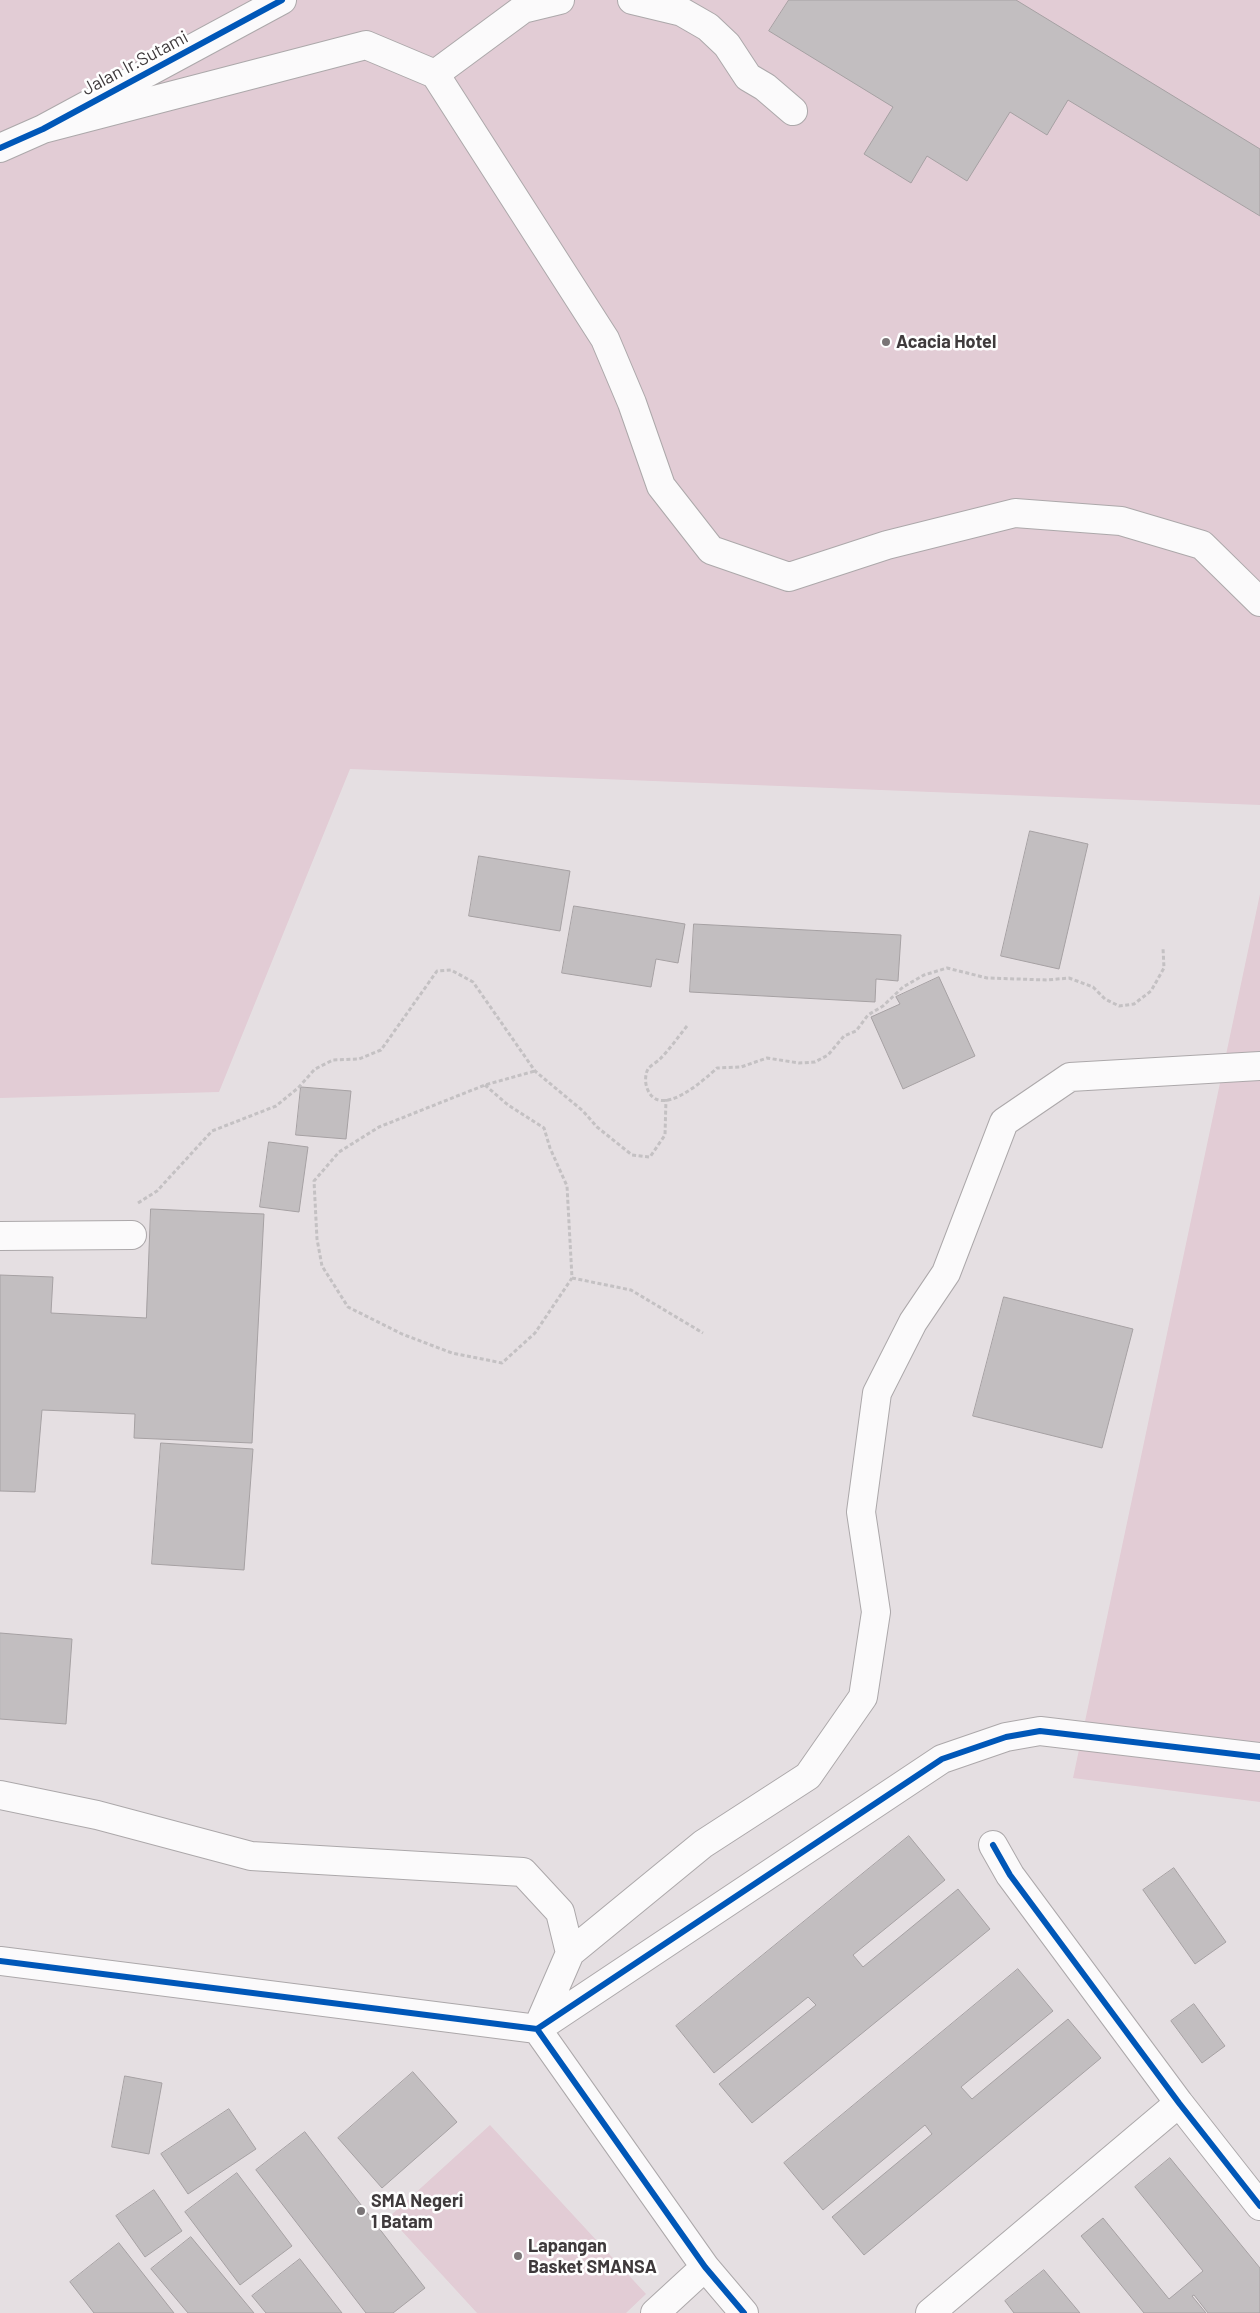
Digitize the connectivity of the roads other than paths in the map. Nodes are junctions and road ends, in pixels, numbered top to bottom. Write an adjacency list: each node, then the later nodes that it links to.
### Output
1 (282, 0): 6 (street, Jalan Ir.Sutami)
2 (560, 0): 4 (street)
3 (632, 0): 5 (street)
4 (436, 74): 6 (street); 8 (street)
5 (793, 111)
6 (44, 129): 7 (street, Jalan Ir.Sutami)
7 (0, 148)
8 (1260, 602)
9 (1260, 1066): 15 (street)
10 (132, 1235): 11 (street)
11 (0, 1236)
12 (1260, 1757): 17 (street)
13 (0, 1796): 15 (street)
14 (993, 1845): 18 (street)
15 (570, 1953): 17 (street)
16 (0, 1961): 17 (street)
17 (537, 2029): 20 (street)
18 (1179, 2103): 19 (street); 23 (street)
19 (1260, 2206)
20 (705, 2267): 21 (street); 22 (street)
21 (655, 2313)
22 (744, 2313)
23 (930, 2313)

